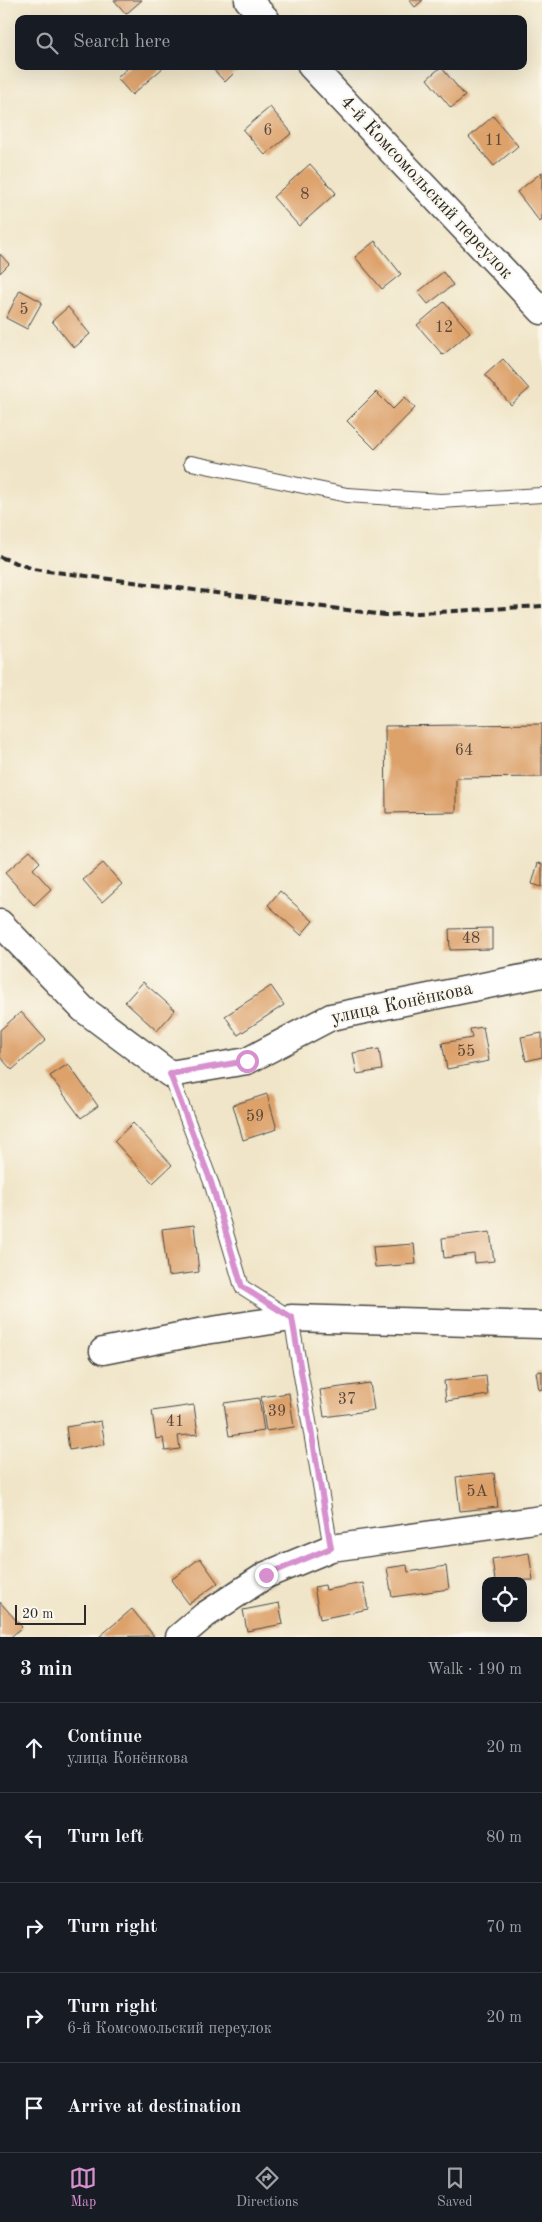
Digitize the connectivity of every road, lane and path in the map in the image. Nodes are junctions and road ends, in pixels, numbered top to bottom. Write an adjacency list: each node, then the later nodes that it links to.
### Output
1 (248, 0): 2 (street)
2 (262, 15)
3 (315, 70): 4 (street, 4-й Комсомольский переулок)
4 (542, 311)
5 (191, 463): 6 (lane)
6 (542, 495)
7 (0, 923): 9 (street)
8 (542, 974): 9 (street, улица Конёнкова)
9 (170, 1074): 10 (lane)
10 (292, 1318): 11 (street); 12 (street); 14 (lane)
11 (542, 1325)
12 (103, 1351)
13 (542, 1520): 14 (street)
14 (331, 1548): 15 (street)
15 (179, 1637)

